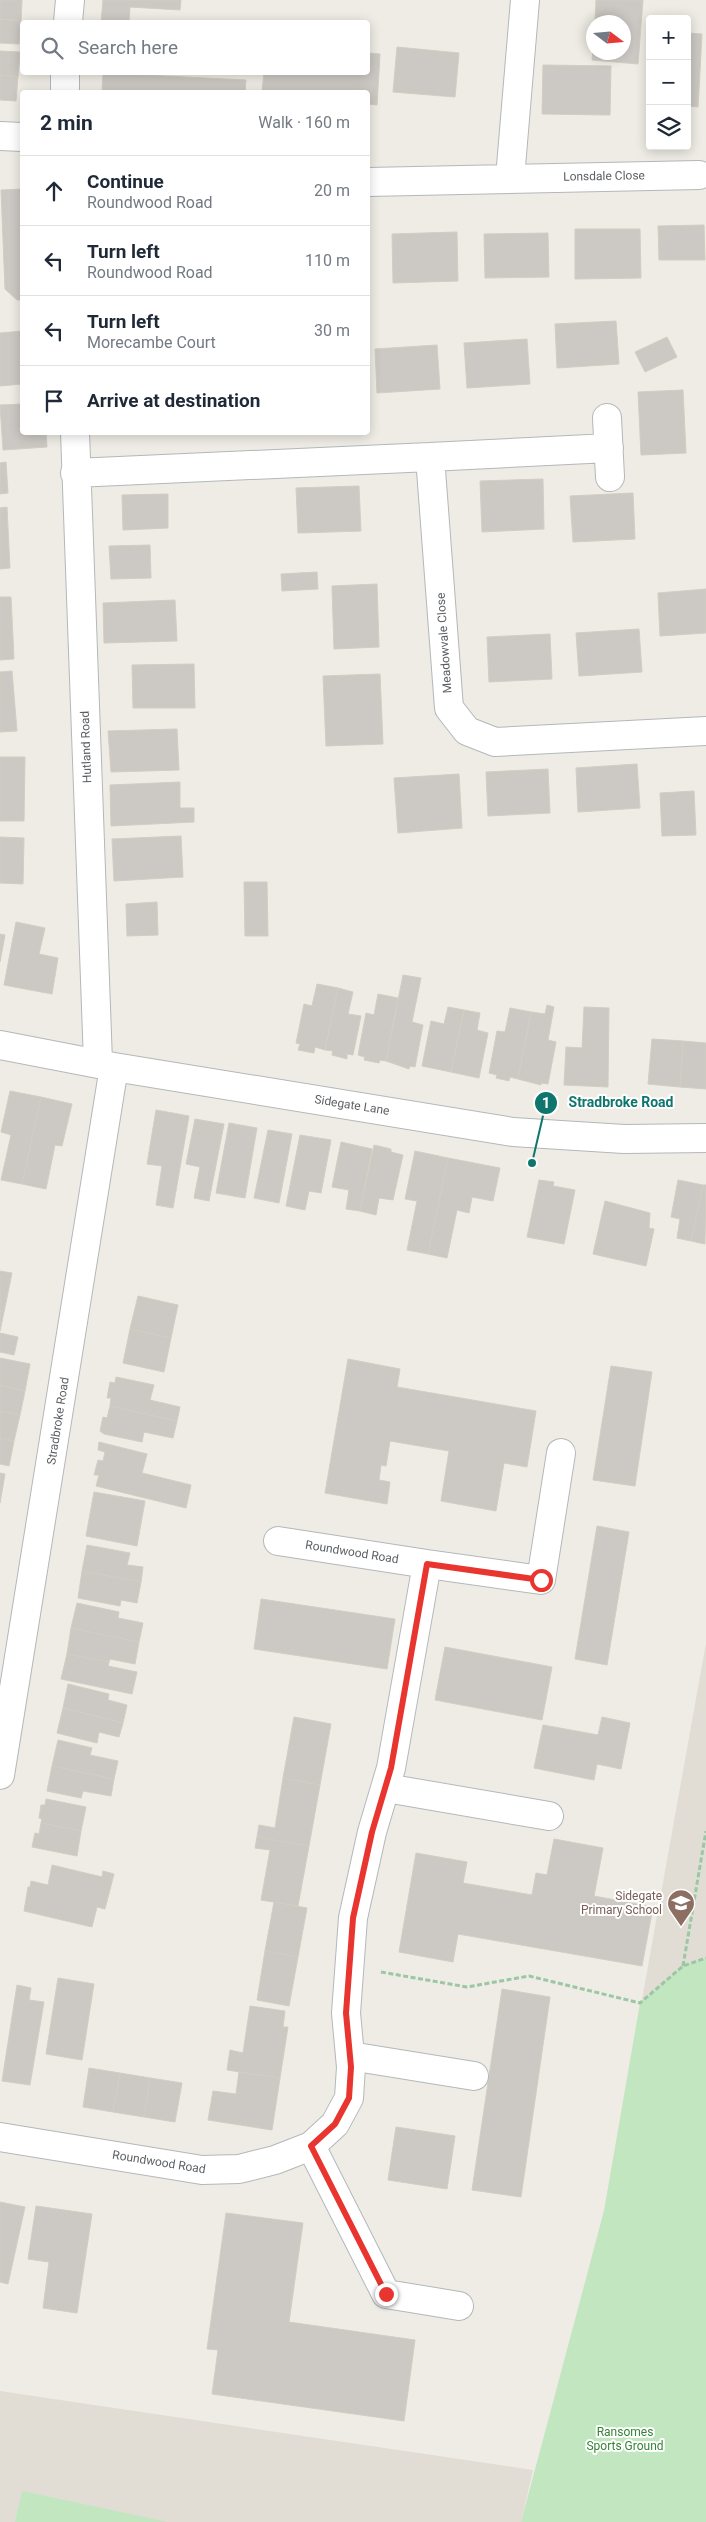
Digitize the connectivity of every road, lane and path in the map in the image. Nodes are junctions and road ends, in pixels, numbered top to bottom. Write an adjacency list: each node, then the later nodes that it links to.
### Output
1 (70, 0): 3 (street)
2 (525, 0): 9 (street)
3 (68, 20)
4 (65, 75): 5 (street)
5 (65, 90)
6 (0, 136): 7 (street)
7 (20, 137)
8 (698, 175): 9 (street, Lonsdale Close)
9 (510, 178): 10 (street, Lonsdale Close)
10 (370, 182)
11 (607, 418): 13 (street)
12 (75, 435): 15 (street, Hutland Road)
13 (608, 448): 14 (street); 16 (street)
14 (430, 457): 15 (street); 17 (street, Meadowvale Close)
15 (76, 473): 19 (street, Hutland Road)
16 (610, 477)
17 (706, 731)
18 (0, 1045): 19 (street, Sidegate Lane)
19 (106, 1064): 20 (street, Sidegate Lane); 24 (street, Stradbroke Road)
20 (706, 1138)
21 (561, 1453): 23 (street, Roundwood Road)
22 (278, 1541): 23 (street, Roundwood Road)
23 (427, 1564): 25 (street, Roundwood Road)
24 (0, 1775)
25 (386, 1788): 26 (street); 30 (street, Roundwood Road)
26 (549, 1816)
27 (706, 1831): 29 (path)
28 (706, 1958): 29 (path)
29 (683, 1966): 30 (path)
30 (349, 1967): 31 (street, Roundwood Road)
31 (350, 2056): 32 (street); 34 (street, Roundwood Road)
32 (474, 2076)
33 (0, 2137): 34 (street, Roundwood Road)
34 (311, 2146): 35 (street)
35 (459, 2306)

